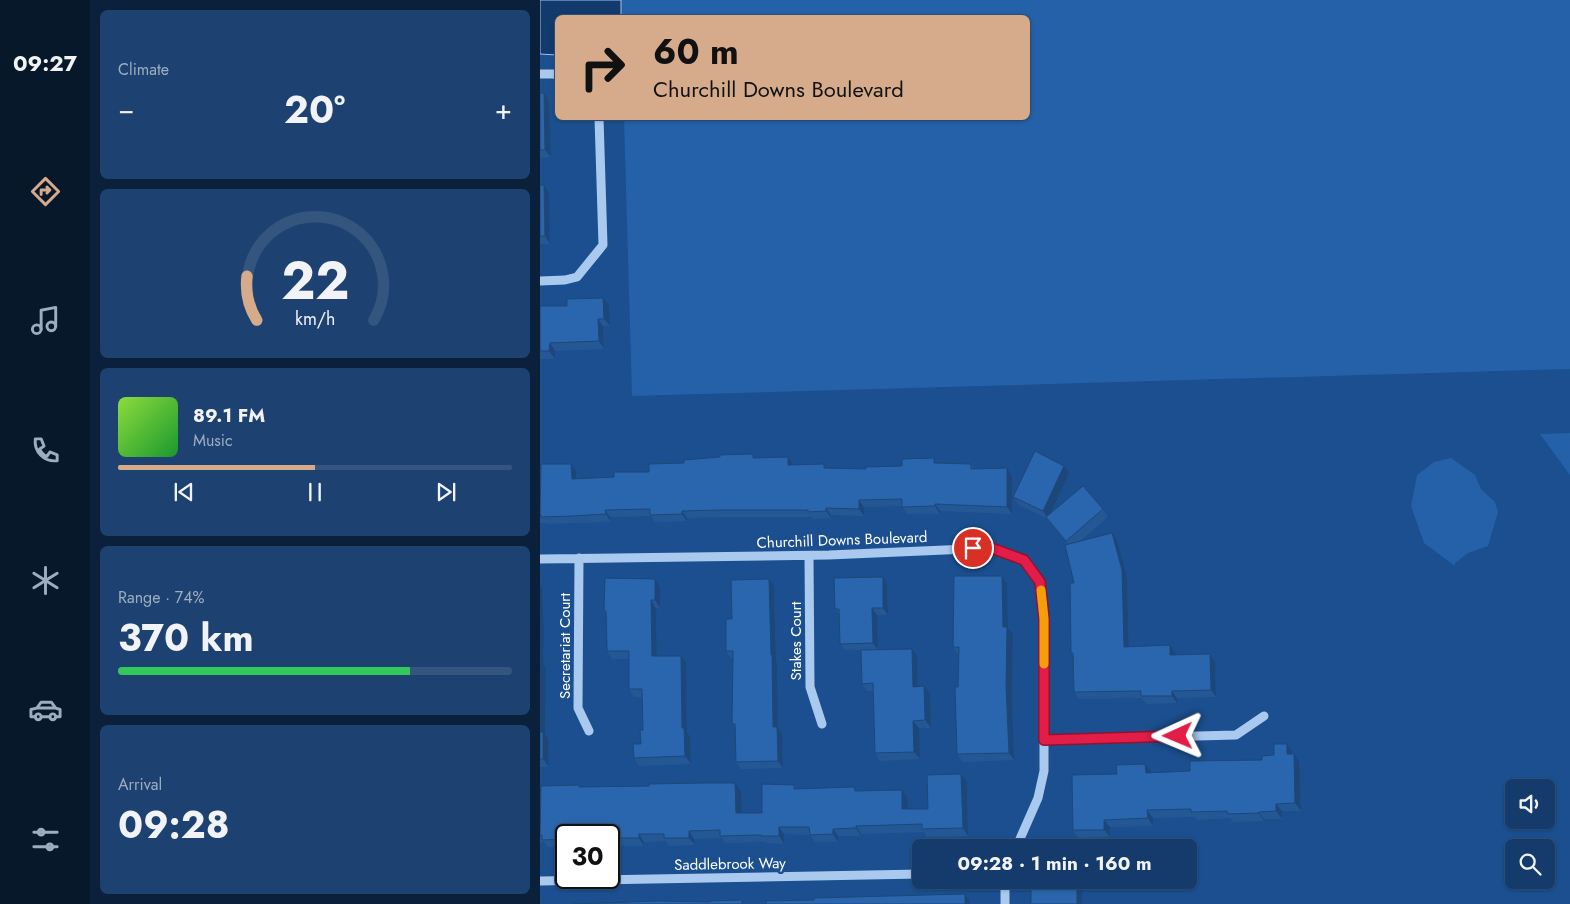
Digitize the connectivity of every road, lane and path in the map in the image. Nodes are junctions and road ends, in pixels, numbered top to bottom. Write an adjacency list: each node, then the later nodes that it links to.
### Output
1 (540, 74): 2 (street)
2 (555, 74)
3 (599, 120): 4 (street)
4 (540, 280)
5 (809, 556): 6 (street, Churchill Downs Boulevard); 9 (street, Stakes Court); 11 (street, Churchill Downs Boulevard)
6 (579, 558): 7 (street, Churchill Downs Boulevard); 10 (street, Secretariat Court)
7 (540, 559)
8 (1264, 716): 11 (street)
9 (822, 724)
10 (589, 731)
11 (1044, 740): 12 (street, Churchill Downs Boulevard)
12 (1020, 839)
13 (912, 874): 14 (street, Saddlebrook Way)
14 (540, 882)
15 (1005, 889): 16 (street)
16 (1005, 904)

